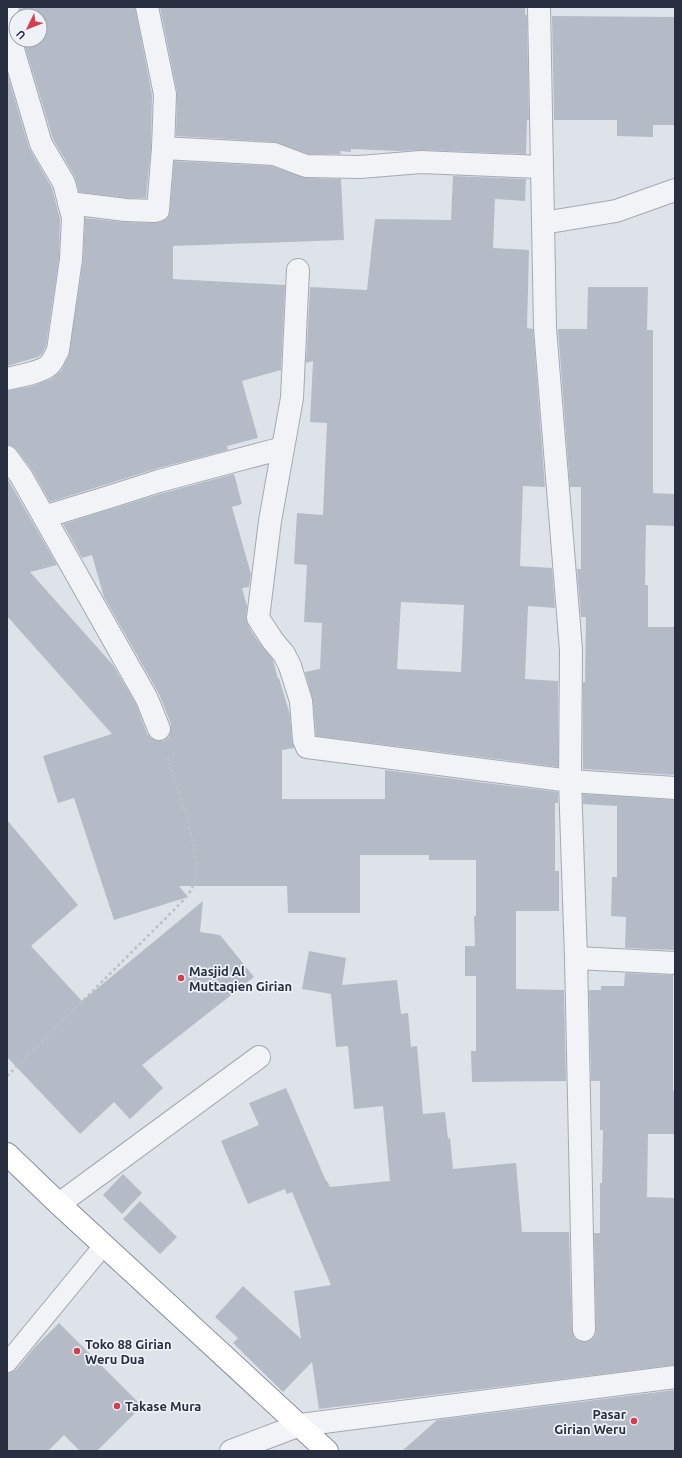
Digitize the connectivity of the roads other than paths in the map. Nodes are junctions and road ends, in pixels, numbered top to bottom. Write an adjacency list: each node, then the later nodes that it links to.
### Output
1 (147, 7): 4 (street)
2 (539, 7): 5 (street)
3 (7, 29): 7 (street)
4 (164, 148): 5 (street); 7 (street)
5 (541, 167): 8 (street)
6 (675, 190): 8 (street)
7 (69, 203): 10 (street)
8 (543, 224): 15 (street)
9 (298, 270): 11 (street)
10 (7, 379)
11 (283, 448): 13 (street); 15 (street)
12 (7, 457): 13 (street)
13 (44, 517): 14 (street)
14 (159, 729)
15 (570, 781): 16 (street); 17 (street)
16 (675, 788)
17 (576, 958): 18 (street); 23 (street)
18 (675, 963)
19 (259, 1057): 21 (street)
20 (7, 1155): 21 (highway)
21 (58, 1204): 22 (highway)
22 (104, 1245): 24 (lane); 26 (highway)
23 (584, 1330)
24 (7, 1364)
25 (675, 1377): 26 (street)
26 (300, 1425): 27 (street); 28 (highway)
27 (231, 1451)
28 (327, 1451)

